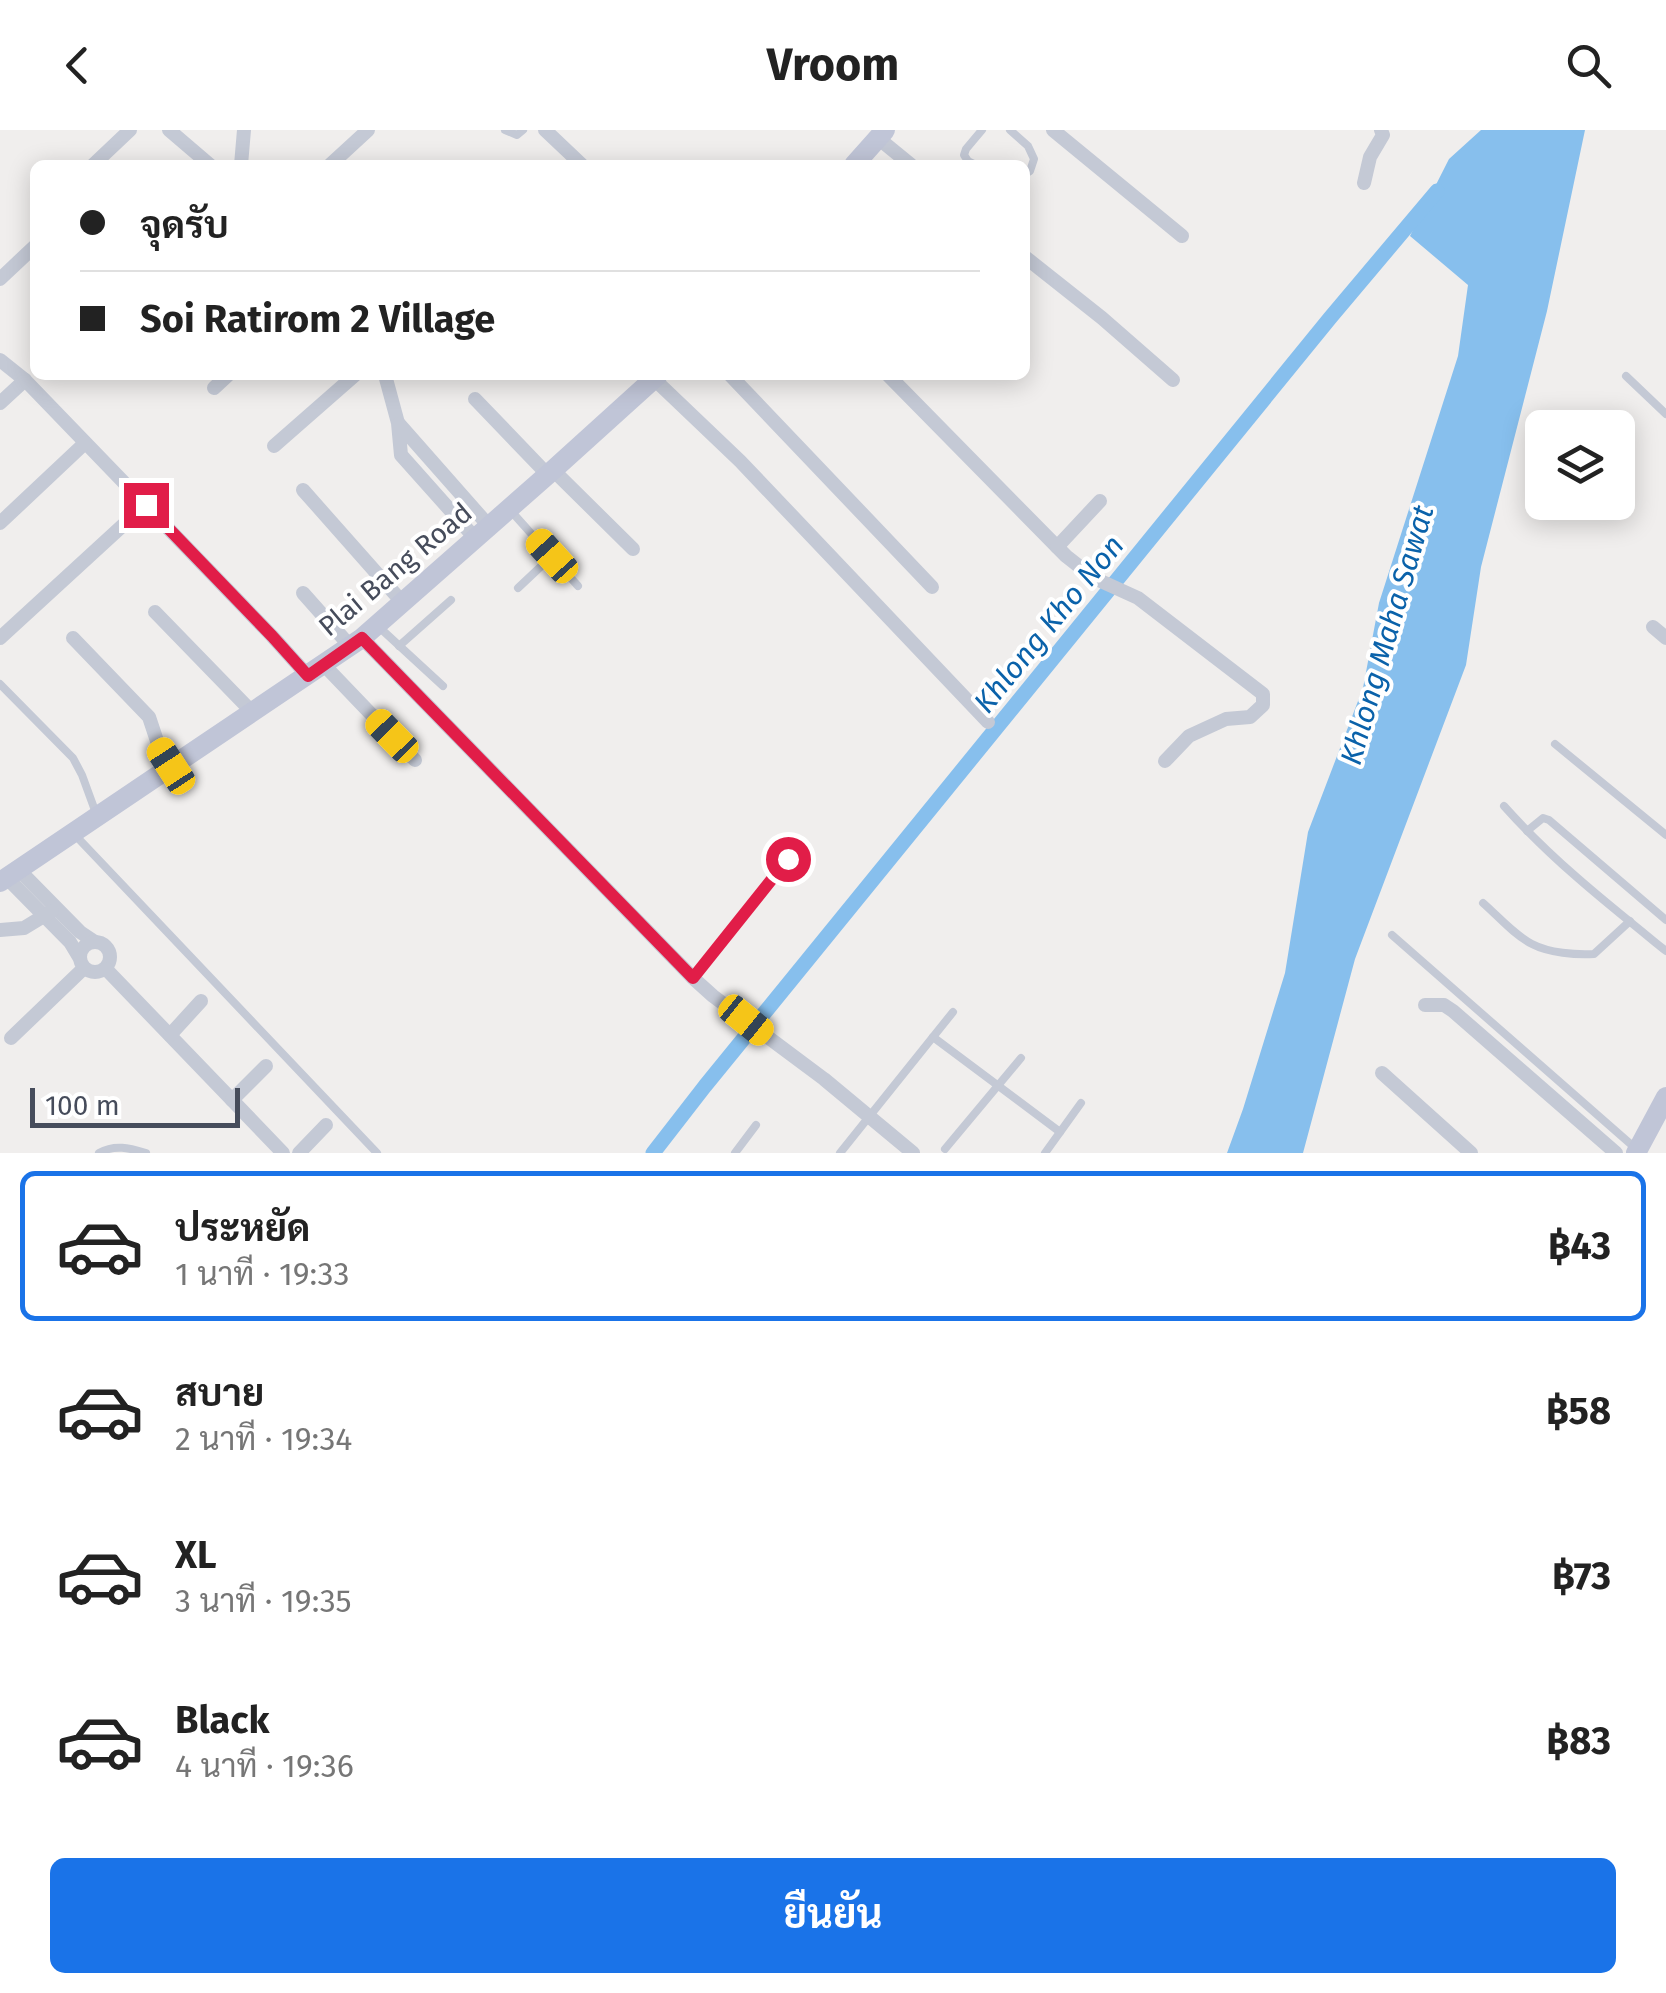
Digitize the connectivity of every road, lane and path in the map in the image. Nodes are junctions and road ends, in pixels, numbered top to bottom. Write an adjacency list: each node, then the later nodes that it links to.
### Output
1 (130, 130): 13 (street)
2 (169, 130): 14 (street)
3 (244, 130): 15 (street)
4 (368, 130): 16 (street)
5 (505, 130): 6 (lane)
6 (523, 130)
7 (545, 130): 17 (street)
8 (982, 130): 20 (lane)
9 (1010, 130): 21 (lane)
10 (1053, 130): 23 (street)
11 (1381, 130): 22 (street)
12 (881, 134): 18 (street); 19 (street)
13 (98, 160)
14 (204, 160)
15 (241, 160)
16 (335, 160)
17 (577, 160)
18 (858, 160)
19 (906, 160)
20 (967, 160)
21 (1030, 171)
22 (1364, 184)
23 (1182, 236)
24 (30, 251): 26 (street)
25 (1030, 261): 37 (street)
26 (0, 278)
27 (2, 364): 29 (street)
28 (1626, 376): 41 (lane)
29 (25, 380): 40 (street); 42 (street)
30 (223, 380): 38 (street)
31 (348, 380): 43 (street)
32 (386, 380): 50 (street)
33 (653, 380): 44 (street, Plai Bang Road)
34 (659, 380): 71 (street)
35 (735, 380): 55 (street)
36 (893, 380): 51 (street)
37 (1173, 380)
38 (214, 388)
39 (475, 399): 44 (street)
40 (0, 403)
41 (1666, 414)
42 (86, 443): 47 (street); 49 (street)
43 (274, 446)
44 (551, 472): 48 (street, Plai Bang Road); 52 (street)
45 (303, 490): 59 (street)
46 (1100, 501): 51 (street)
47 (146, 505): 63 (street); 67 (street)
48 (508, 509): 50 (street, Plai Bang Road); 53 (lane)
49 (0, 524)
50 (482, 532): 59 (street, Plai Bang Road)
51 (1058, 547): 74 (street)
52 (633, 549)
53 (552, 556): 54 (lane); 56 (lane)
54 (578, 586)
55 (932, 587)
56 (518, 588)
57 (303, 593): 62 (street)
58 (451, 600): 66 (lane)
59 (403, 602): 62 (street, Plai Bang Road)
60 (154, 612): 70 (street)
61 (1653, 627): 65 (street)
62 (363, 637): 66 (lane); 67 (street, Plai Bang Road); 93 (street)
63 (0, 638)
64 (73, 638): 75 (street)
65 (1666, 638)
66 (399, 646): 69 (lane)
67 (316, 671): 70 (street, Plai Bang Road); 73 (street)
68 (0, 684): 77 (lane)
69 (442, 686)
70 (253, 713): 75 (street, Plai Bang Road)
71 (988, 722)
72 (1555, 744): 80 (lane)
73 (416, 760)
74 (1165, 761)
75 (171, 766): 77 (street, Plai Bang Road)
76 (1504, 806): 79 (lane)
77 (97, 816): 78 (street, Plai Bang Road)
78 (72, 832): 82 (street, Plai Bang Road); 117 (lane)
79 (1527, 832): 85 (lane); 86 (lane)
80 (1666, 834)
81 (788, 859): 93 (lane)
82 (8, 876): 84 (street)
83 (1483, 903): 86 (lane)
84 (51, 912): 87 (street); 89 (street); 91 (street)
85 (1666, 920)
86 (1630, 921): 90 (lane)
87 (0, 930)
88 (1392, 935): 112 (lane)
89 (95, 942): 91 (street); 92 (street)
90 (1666, 951)
91 (82, 963): 92 (street); 99 (street)
92 (106, 969): 97 (street)
93 (693, 978): 107 (street)
94 (201, 1001): 97 (street)
95 (1425, 1005): 123 (street)
96 (953, 1012): 98 (lane)
97 (170, 1036): 105 (street)
98 (933, 1037): 103 (lane); 107 (lane)
99 (11, 1038)
100 (1021, 1058): 103 (lane)
101 (266, 1066): 105 (street)
102 (1382, 1073): 122 (street)
103 (997, 1085): 110 (lane); 111 (lane)
104 (1666, 1097): 112 (street)
105 (232, 1100): 115 (street)
106 (1081, 1103): 110 (lane)
107 (870, 1117): 119 (lane); 120 (street)
108 (326, 1125): 116 (street)
109 (756, 1125): 118 (lane)
110 (1060, 1132): 121 (lane)
111 (945, 1149)
112 (1637, 1152)
113 (98, 1153): 114 (lane)
114 (146, 1153)
115 (283, 1153)
116 (299, 1153)
117 (376, 1153)
118 (735, 1153)
119 (840, 1153)
120 (912, 1153)
121 (1045, 1153)
122 (1472, 1153)
123 (1616, 1153)

